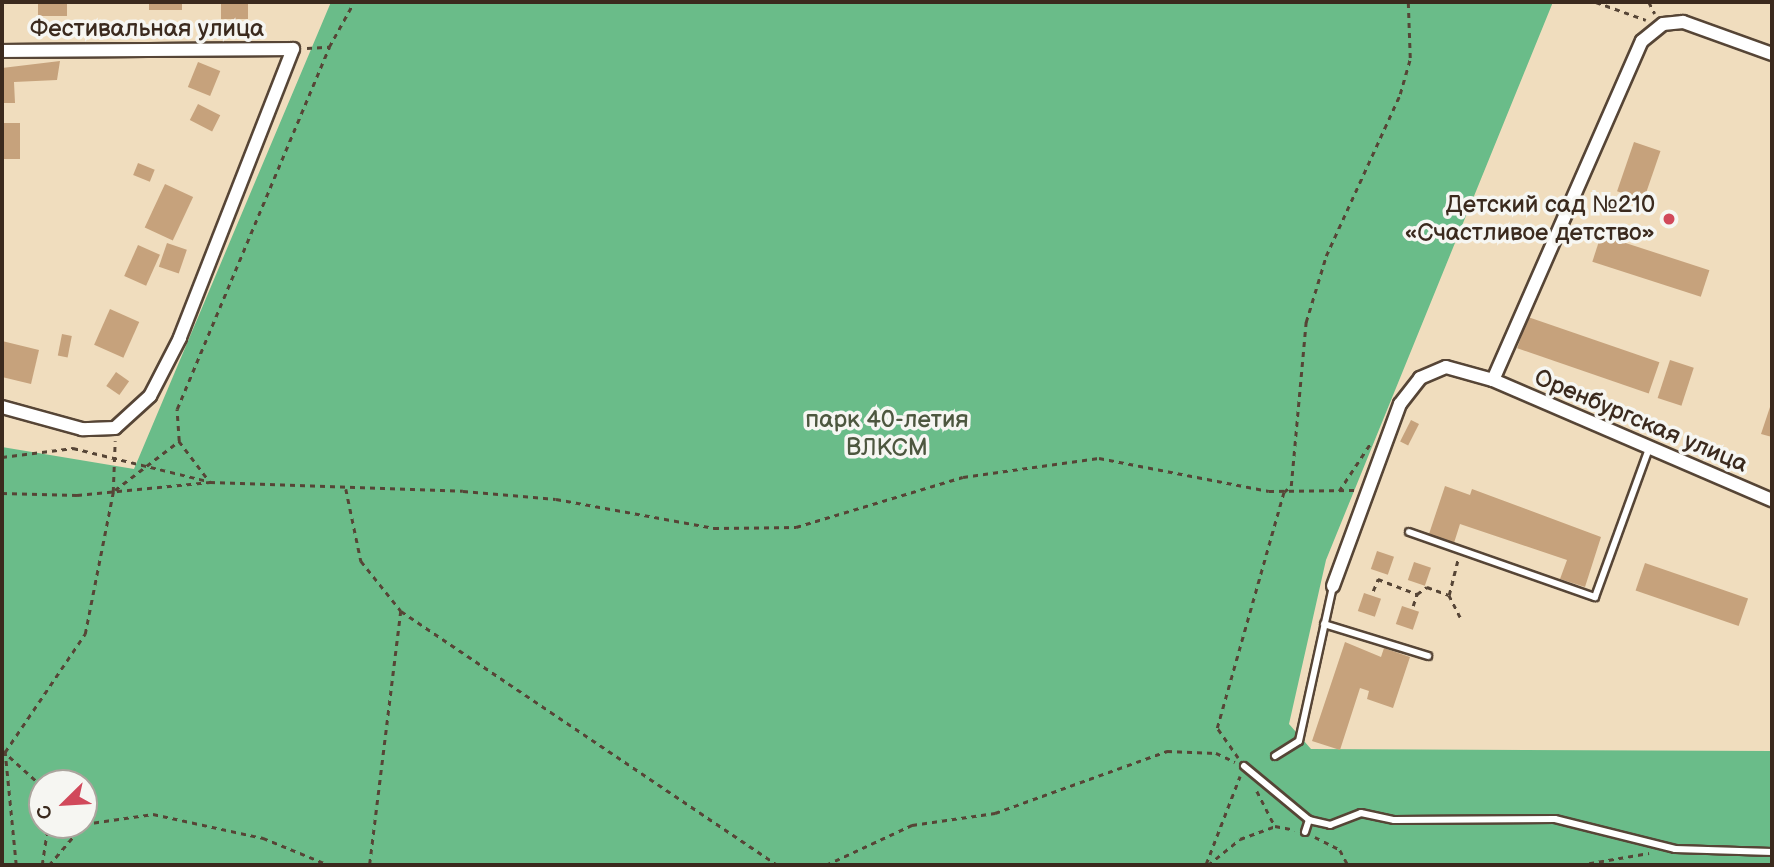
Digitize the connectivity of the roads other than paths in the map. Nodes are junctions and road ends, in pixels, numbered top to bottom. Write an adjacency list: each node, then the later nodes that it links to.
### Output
1 (2, 51): 4 (street, Фестивальная улица)
2 (1772, 54): 3 (street)
3 (1493, 380): 5 (street, Оренбургская улица); 8 (street, Оренбургская улица)
4 (2, 407)
5 (1648, 451): 6 (street, Оренбургская улица); 7 (lane)
6 (1772, 500)
7 (1409, 532)
8 (1333, 586): 9 (lane)
9 (1324, 624): 10 (lane); 11 (lane)
10 (1428, 656)
11 (1275, 756)
12 (1244, 766): 13 (lane)
13 (1310, 820): 14 (lane); 15 (lane)
14 (1305, 832)
15 (1772, 852)

